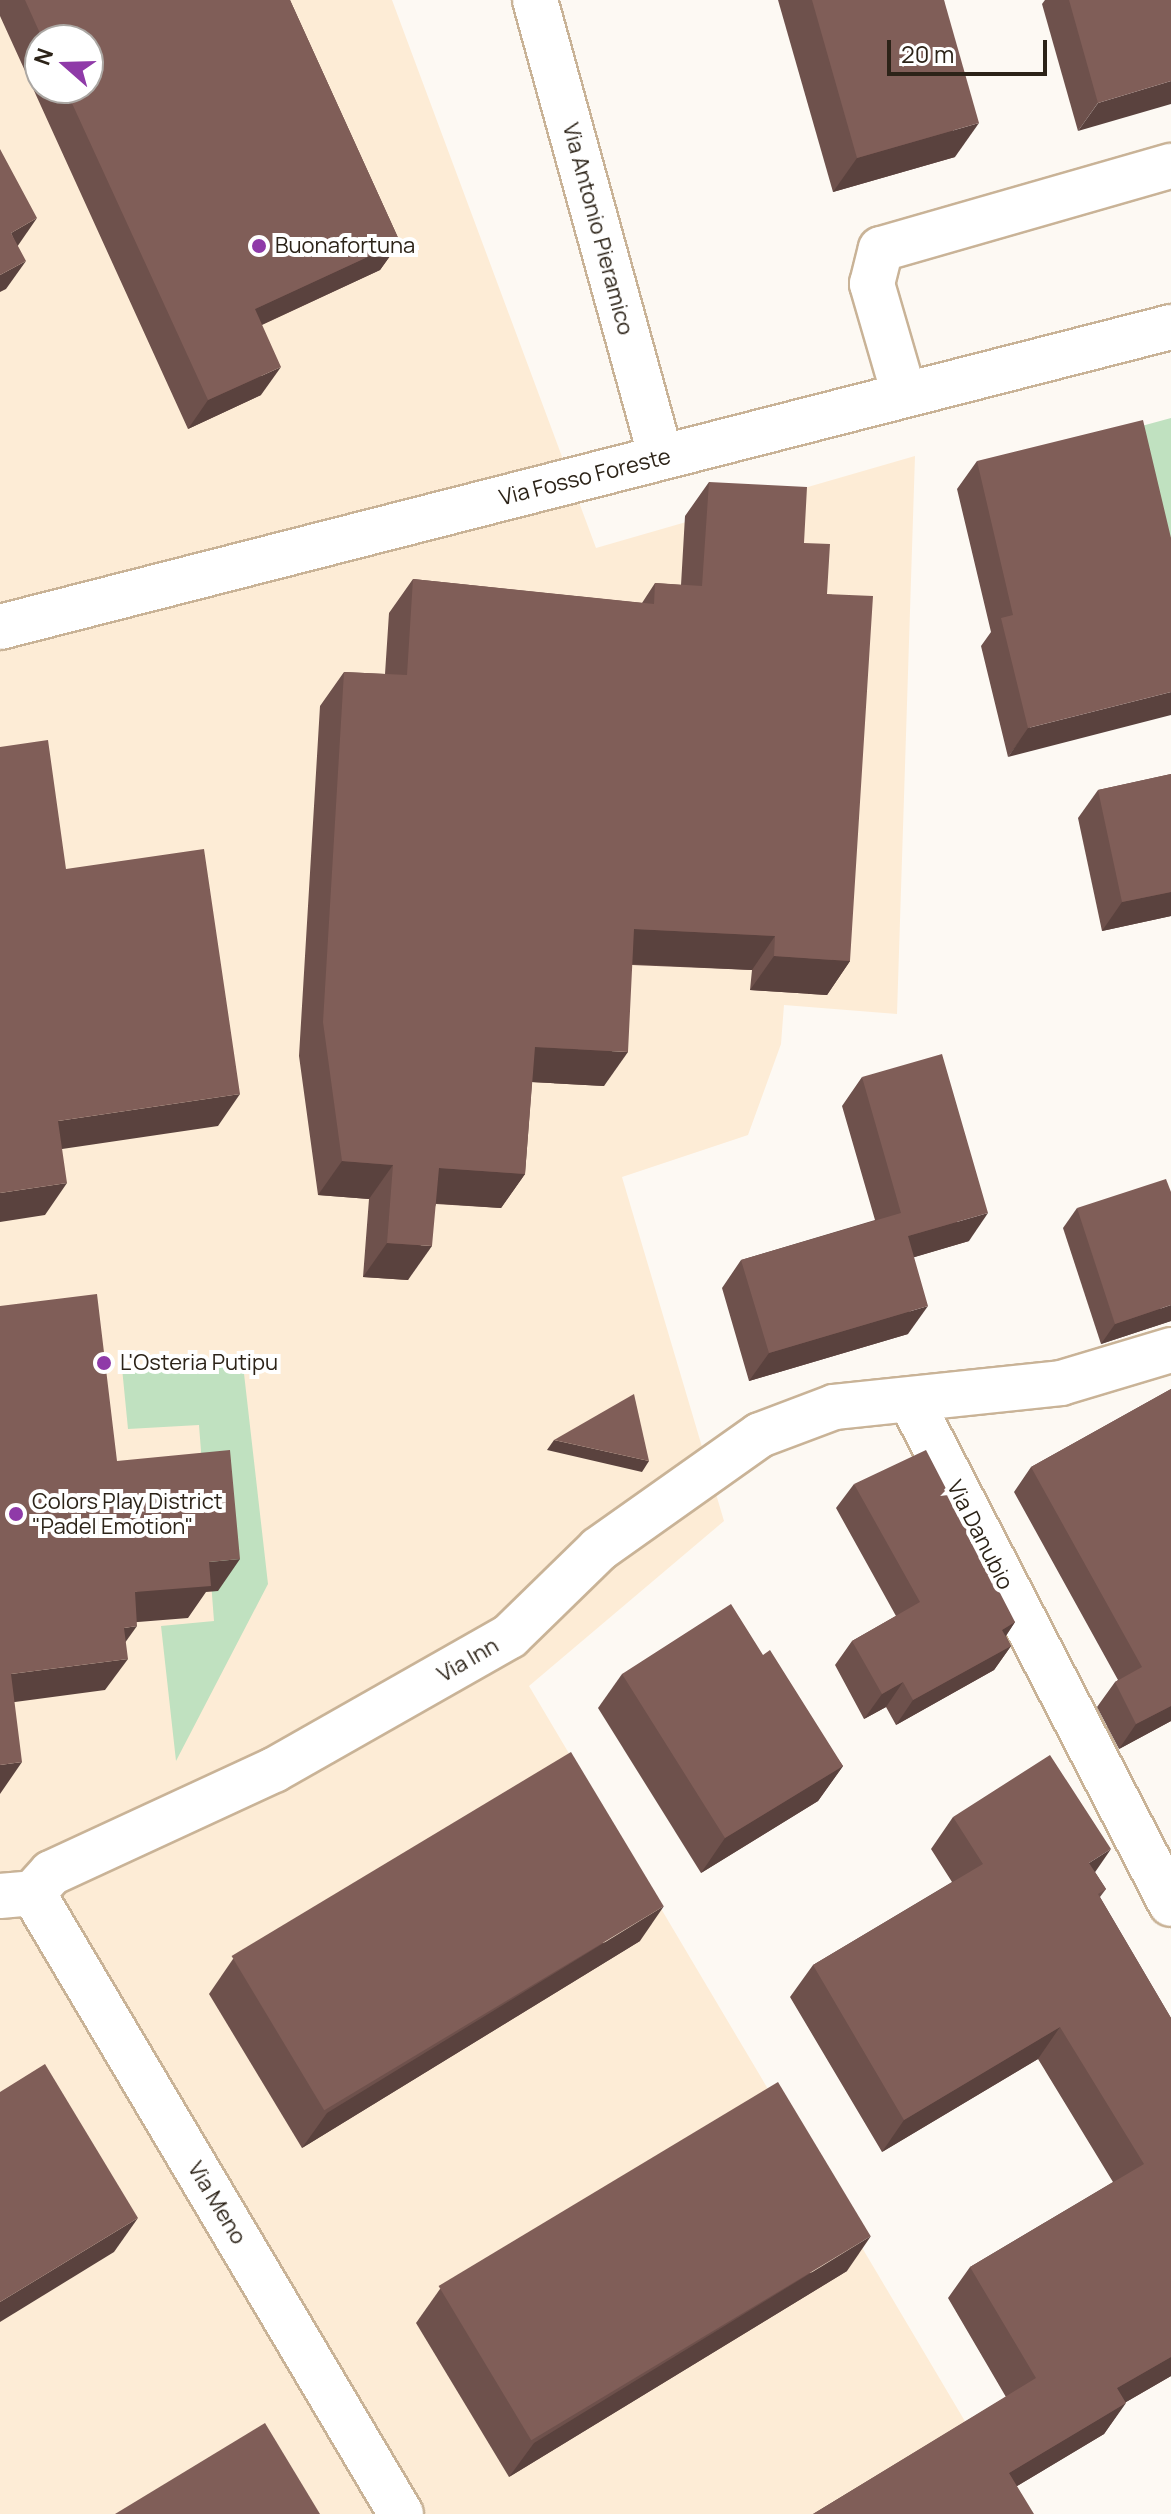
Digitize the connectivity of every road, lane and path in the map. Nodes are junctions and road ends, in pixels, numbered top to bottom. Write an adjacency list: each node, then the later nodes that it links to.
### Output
1 (535, 0): 5 (street, Via Antonio Pieramico)
2 (1171, 166): 4 (street)
3 (1171, 327): 4 (street, Via Fosso Foreste)
4 (904, 394): 5 (street, Via Fosso Foreste)
5 (661, 457): 6 (street, Via Fosso Foreste)
6 (0, 627)
7 (1171, 1350): 8 (street)
8 (911, 1401): 9 (street, Via Inn); 10 (street, Via Danubio)
9 (16, 1894): 11 (street, Via Meno)
10 (1171, 1904)
11 (401, 2514)

